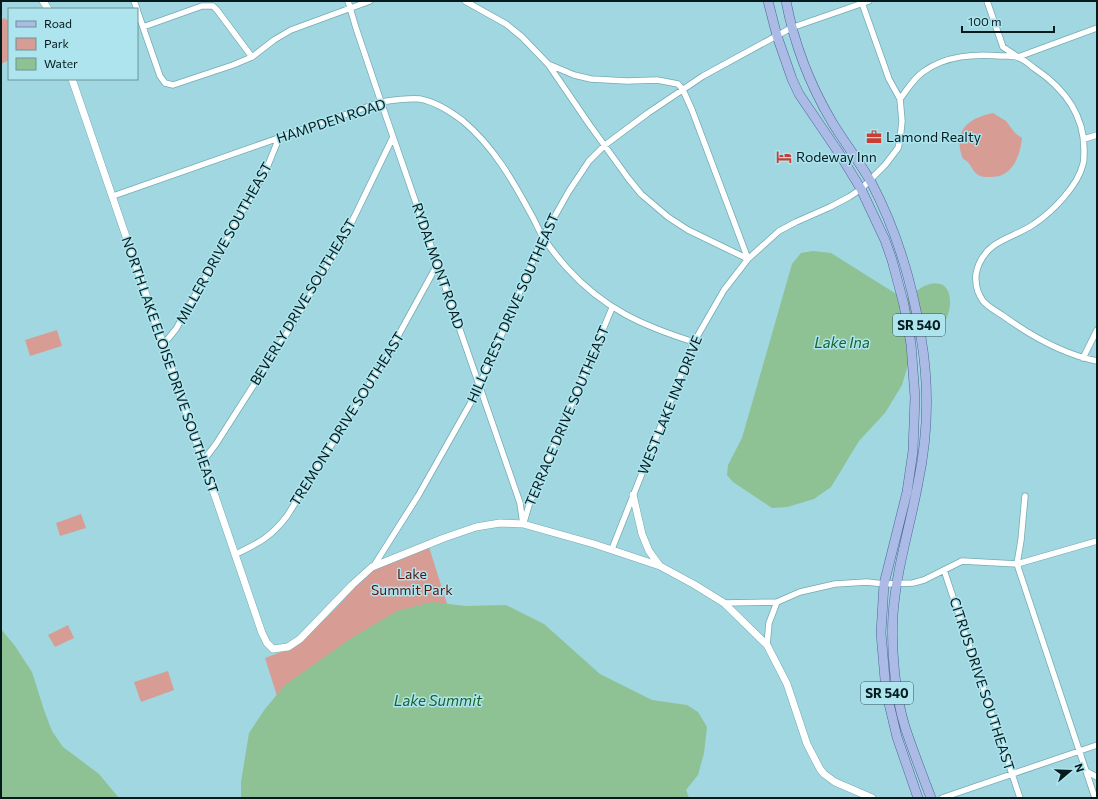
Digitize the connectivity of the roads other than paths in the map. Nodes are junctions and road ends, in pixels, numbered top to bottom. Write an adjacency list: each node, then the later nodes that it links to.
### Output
1 (348, 1): 9 (street, RYDALMONT ROAD)
2 (370, 1): 9 (street)
3 (465, 1): 17 (street)
4 (768, 1): 14 (main road, SR 540)
5 (786, 1): 12 (main road, SR 540)
6 (869, 1): 8 (street, HILLCREST DRIVE SOUTHEAST)
7 (987, 1): 16 (street)
8 (862, 3): 12 (street, HILLCREST DRIVE SOUTHEAST); 20 (street)
9 (351, 8): 15 (street); 21 (street, RYDALMONT ROAD)
10 (138, 12): 11 (street)
11 (143, 27): 15 (street); 15 (street)
12 (791, 28): 14 (street, HILLCREST DRIVE SOUTHEAST); 27 (main road, SR 540)
13 (1097, 28): 16 (street)
14 (777, 36): 19 (street, HILLCREST DRIVE SOUTHEAST); 28 (main road, SR 540)
15 (252, 56)
16 (1018, 57): 20 (street); 25 (street)
17 (548, 64): 19 (street); 26 (street)
18 (72, 80): 29 (street, NORTH LAKE ELOISE DRIVE SOUTHEAST)
19 (683, 90): 26 (street, HILLCREST DRIVE SOUTHEAST); 31 (street)
20 (900, 100): 27 (street, WEST LAKE INA DRIVE)
21 (381, 102): 23 (street, RYDALMONT ROAD); 24 (street, HAMPDEN ROAD); 30 (street, HAMPDEN ROAD)
22 (1097, 135): 25 (street)
23 (393, 137): 32 (street, RYDALMONT ROAD); 40 (street, BEVERLY DRIVE SOUTHEAST)
24 (279, 138): 29 (street, HAMPDEN ROAD); 36 (street, MILLER DRIVE SOUTHEAST)
25 (1084, 139): 37 (street)
26 (605, 144): 30 (street, HILLCREST DRIVE SOUTHEAST); 31 (street)
27 (870, 180): 28 (street, WEST LAKE INA DRIVE); 52 (main road, SR 540)
28 (861, 189): 31 (street, WEST LAKE INA DRIVE); 51 (main road, SR 540)
29 (113, 196): 36 (street, NORTH LAKE ELOISE DRIVE SOUTHEAST)
30 (543, 237): 33 (street, HAMPDEN ROAD); 39 (street, HILLCREST DRIVE SOUTHEAST)
31 (748, 259): 35 (street, WEST LAKE INA DRIVE)
32 (437, 265): 39 (street, RYDALMONT ROAD); 46 (street, TREMONT DRIVE SOUTHEAST)
33 (612, 308): 35 (street, HAMPDEN ROAD); 43 (street, TERRACE DRIVE SOUTHEAST)
34 (1097, 330): 37 (street)
35 (694, 342): 41 (street, WEST LAKE INA DRIVE)
36 (163, 345): 40 (street, NORTH LAKE ELOISE DRIVE SOUTHEAST)
37 (1083, 358): 38 (street)
38 (1097, 360)
39 (479, 385): 43 (street, RYDALMONT ROAD); 49 (street, HILLCREST DRIVE SOUTHEAST)
40 (203, 460): 46 (street, NORTH LAKE ELOISE DRIVE SOUTHEAST)
41 (633, 495): 45 (street, WEST LAKE INA DRIVE); 48 (street)
42 (1025, 496): 47 (street)
43 (523, 524): 45 (street); 49 (street)
44 (1097, 541): 47 (street)
45 (612, 549): 48 (street)
46 (236, 554): 49 (street, NORTH LAKE ELOISE DRIVE SOUTHEAST)
47 (1017, 564): 50 (street); 57 (street)
48 (660, 566): 54 (street)
49 (372, 567)
50 (944, 570): 52 (street); 59 (street, CITRUS DRIVE SOUTHEAST)
51 (884, 584): 52 (street); 53 (street); 62 (main road, SR 540)
52 (897, 584): 63 (main road, SR 540)
53 (777, 602): 54 (street); 55 (street)
54 (724, 603): 55 (street)
55 (767, 645): 61 (street)
56 (1097, 745): 57 (street)
57 (1079, 750): 58 (street); 59 (street)
58 (1086, 771): 60 (street); 66 (street)
59 (1012, 773): 64 (street); 65 (street, CITRUS DRIVE SOUTHEAST)
60 (1097, 777)
61 (872, 798)
62 (918, 798)
63 (931, 798)
64 (942, 798)
65 (1020, 798)
66 (1095, 798)

